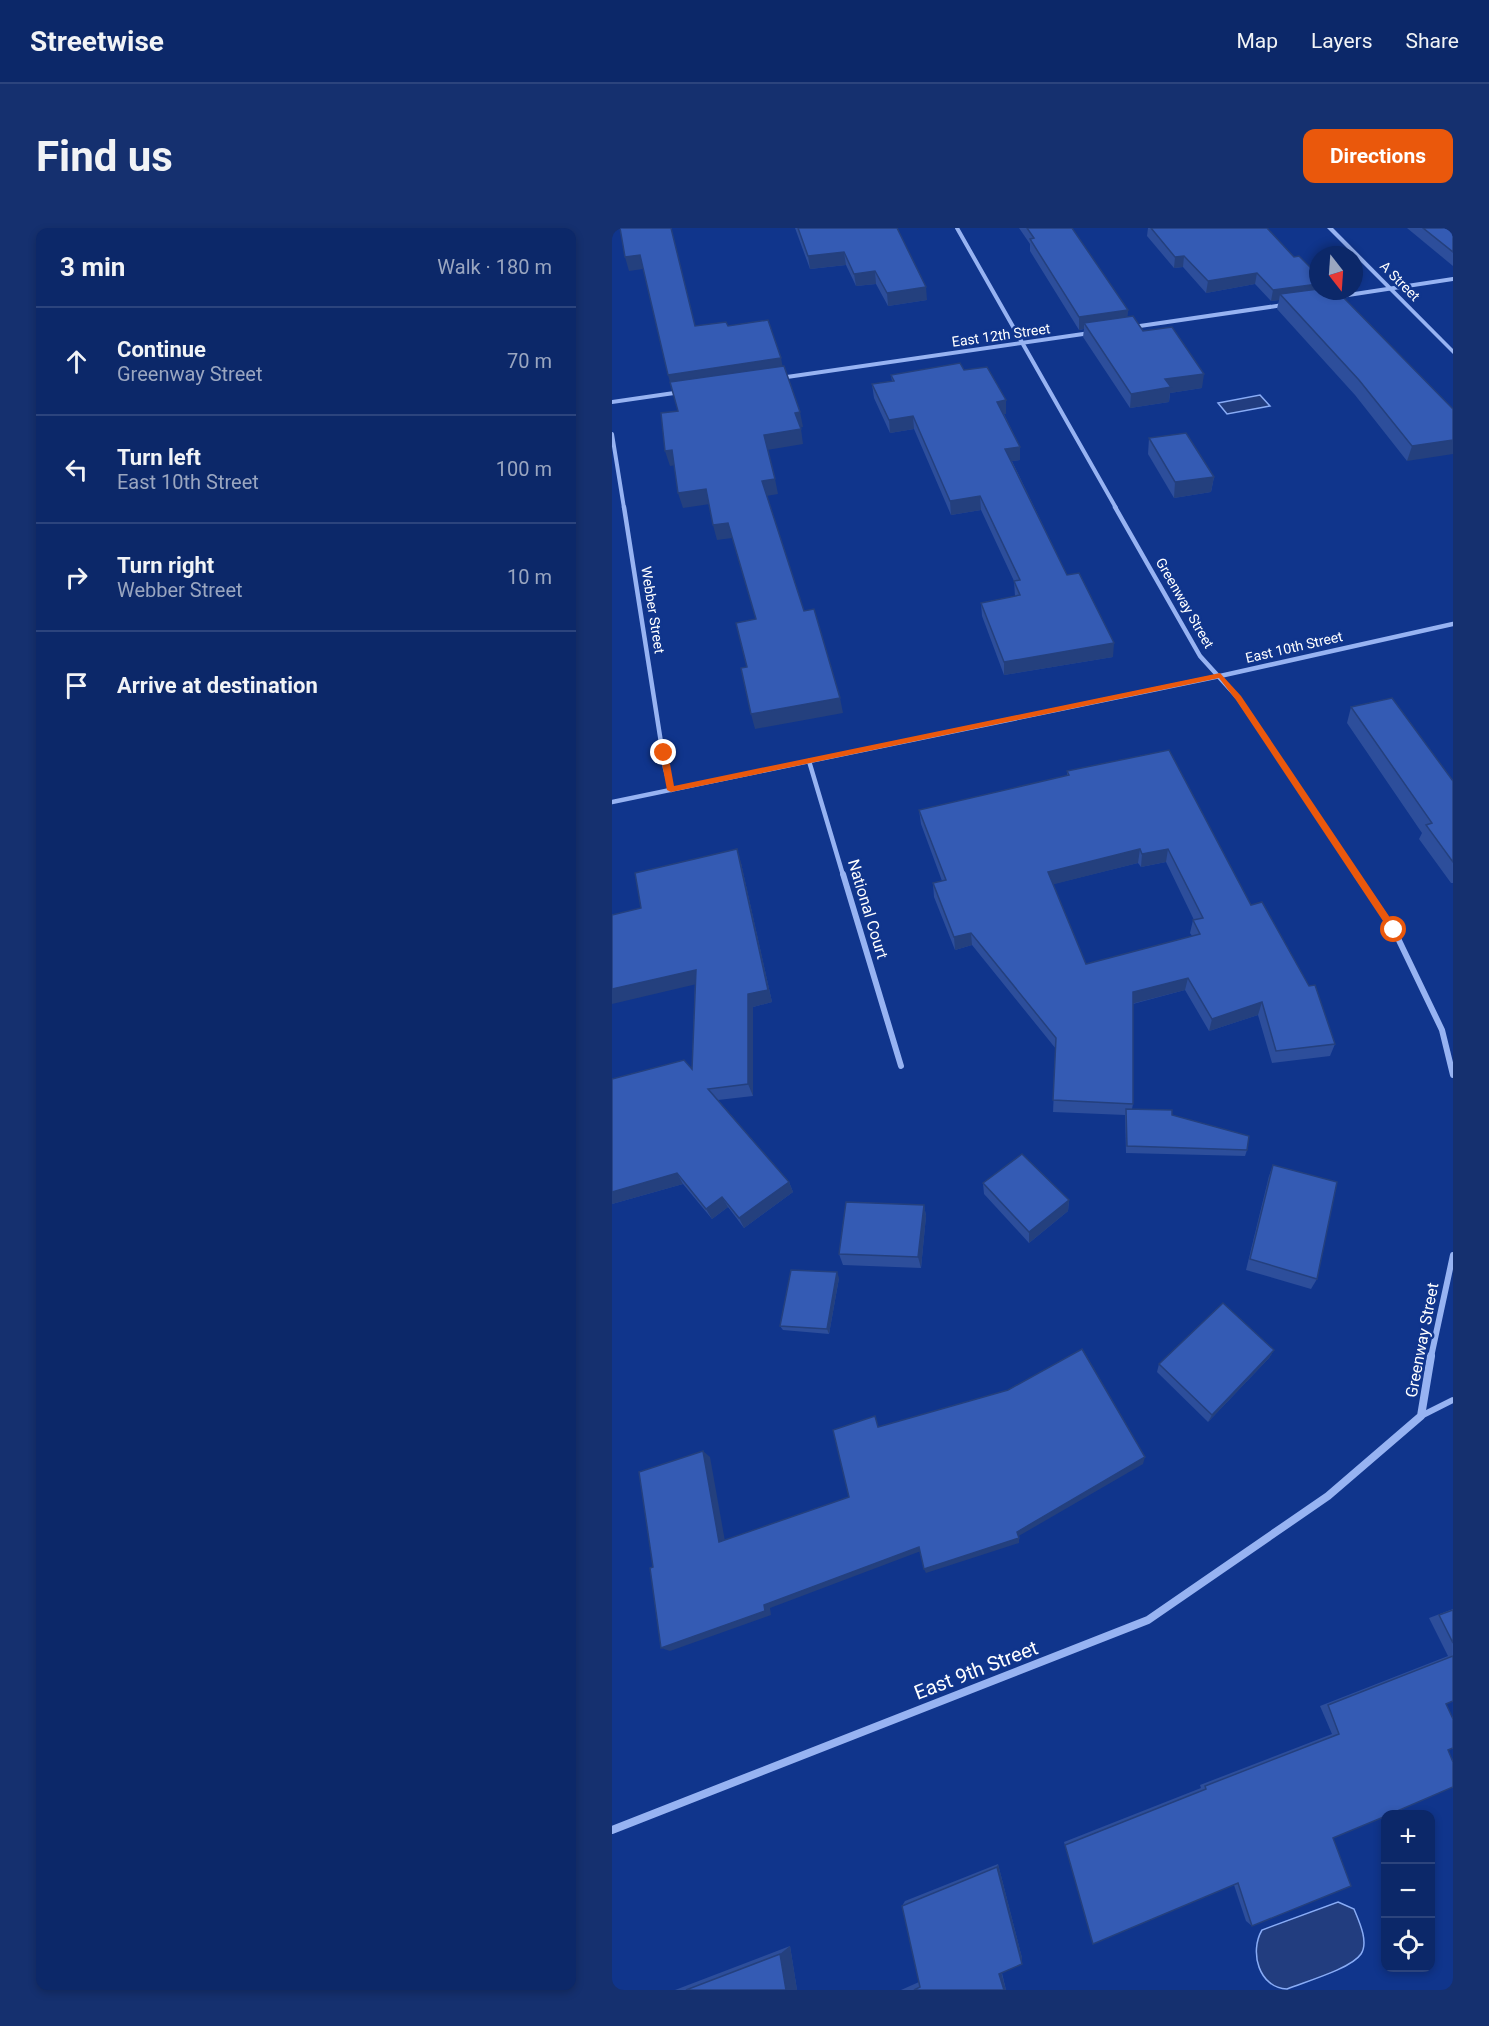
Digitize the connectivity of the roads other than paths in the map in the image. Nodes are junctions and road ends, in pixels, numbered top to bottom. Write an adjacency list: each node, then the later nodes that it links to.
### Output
1 (957, 228): 9 (street, Greenway Street)
2 (1330, 228): 4 (street, A Street)
3 (1453, 279): 4 (street)
4 (1392, 289): 5 (street); 10 (street, A Street)
5 (1363, 293)
6 (1294, 303): 7 (street)
7 (1128, 327)
8 (1093, 332): 9 (street, East 12th Street)
9 (1022, 343): 11 (street, East 12th Street); 16 (street, Greenway Street)
10 (1453, 352)
11 (776, 378)
12 (682, 392): 13 (street)
13 (612, 402)
14 (612, 434): 18 (street, Webber Street)
15 (1453, 624): 16 (street, East 10th Street)
16 (1220, 676): 17 (street, East 10th Street); 21 (street, Greenway Street)
17 (809, 760): 18 (street, East 10th Street); 20 (street, National Court)
18 (671, 790): 19 (street, East 10th Street)
19 (612, 802)
20 (901, 1066)
21 (1453, 1075)
22 (1453, 1255): 24 (street, Greenway Street)
23 (1453, 1401): 24 (lane)
24 (1421, 1416): 25 (street, Greenway Street)
25 (1328, 1496): 26 (street, East 9th Street)
26 (612, 1830)

